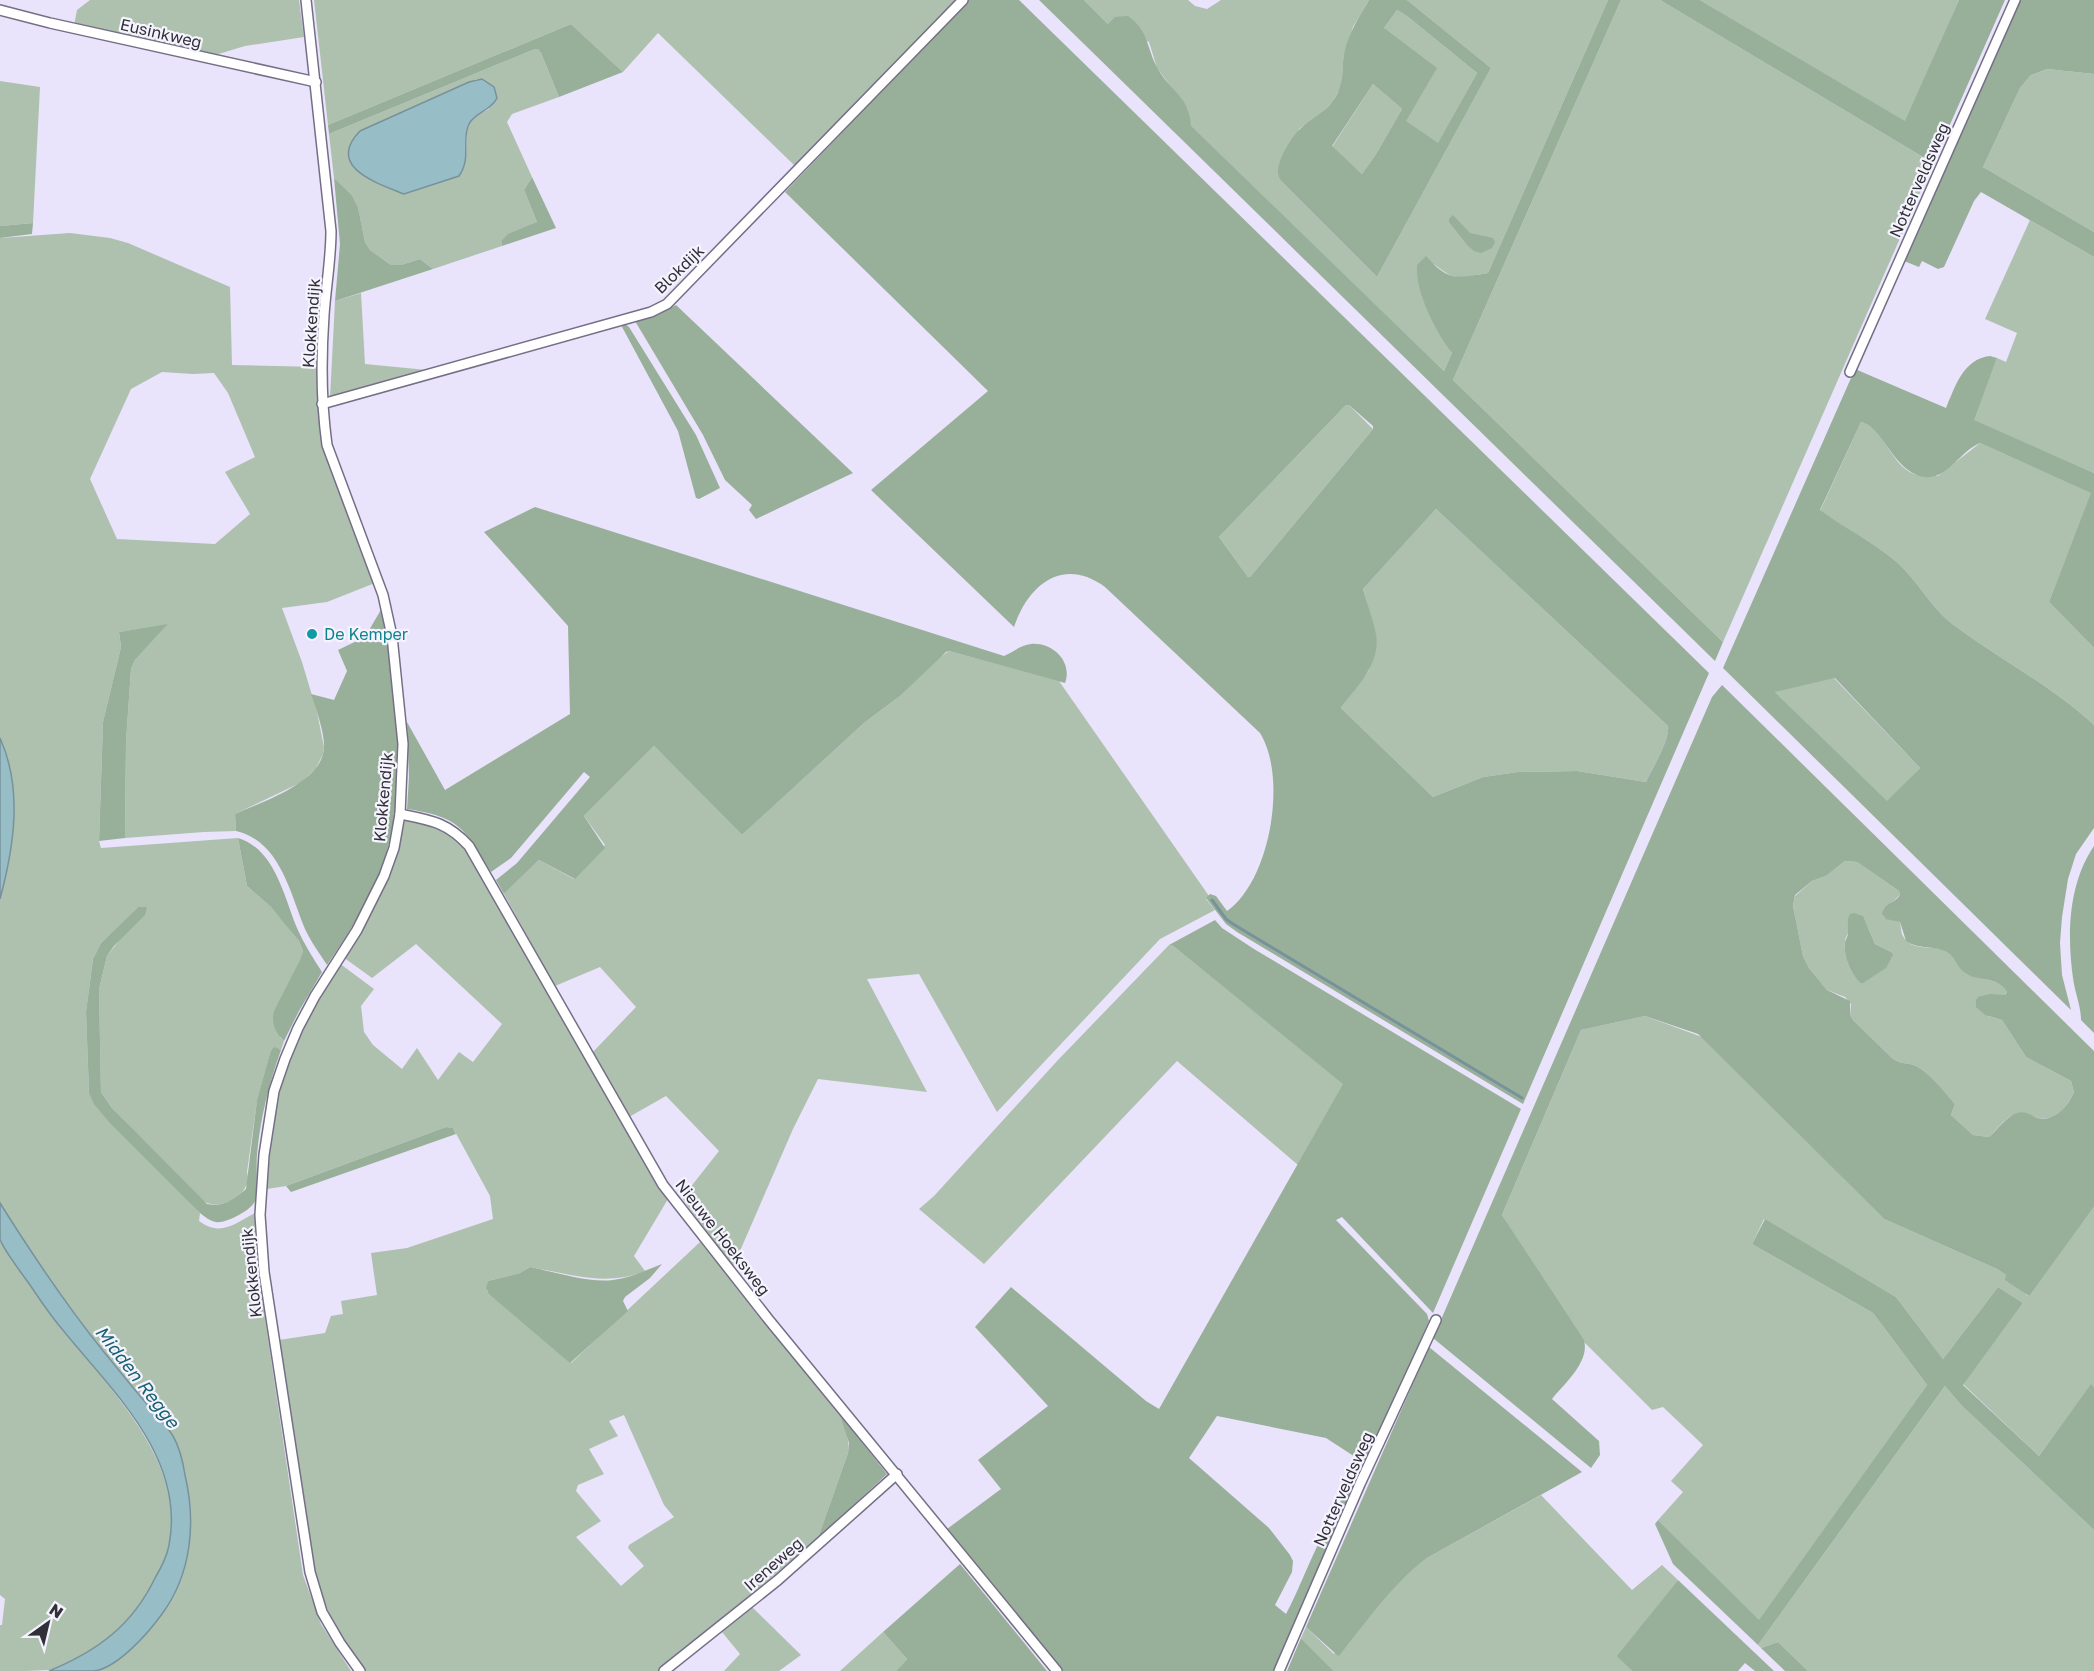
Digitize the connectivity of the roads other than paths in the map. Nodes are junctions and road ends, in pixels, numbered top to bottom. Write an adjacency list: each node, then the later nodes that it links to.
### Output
1 (306, 0): 5 (street, Klokkendijk)
2 (963, 0): 7 (street, Blokdijk)
3 (2015, 0): 6 (street, Notterveldsweg)
4 (0, 9): 5 (street, Eusinkweg)
5 (316, 82): 7 (street, Klokkendijk)
6 (1850, 372)
7 (322, 404): 8 (street, Klokkendijk)
8 (400, 814): 10 (street, Nieuwe Hoeksweg); 11 (street, Klokkendijk)
9 (1436, 1320): 14 (street, Notterveldsweg)
10 (897, 1474): 12 (street, Ireneweg); 13 (street, Nieuwe Hoeksweg)
11 (360, 1671)
12 (664, 1671)
13 (1057, 1671)
14 (1279, 1671)

